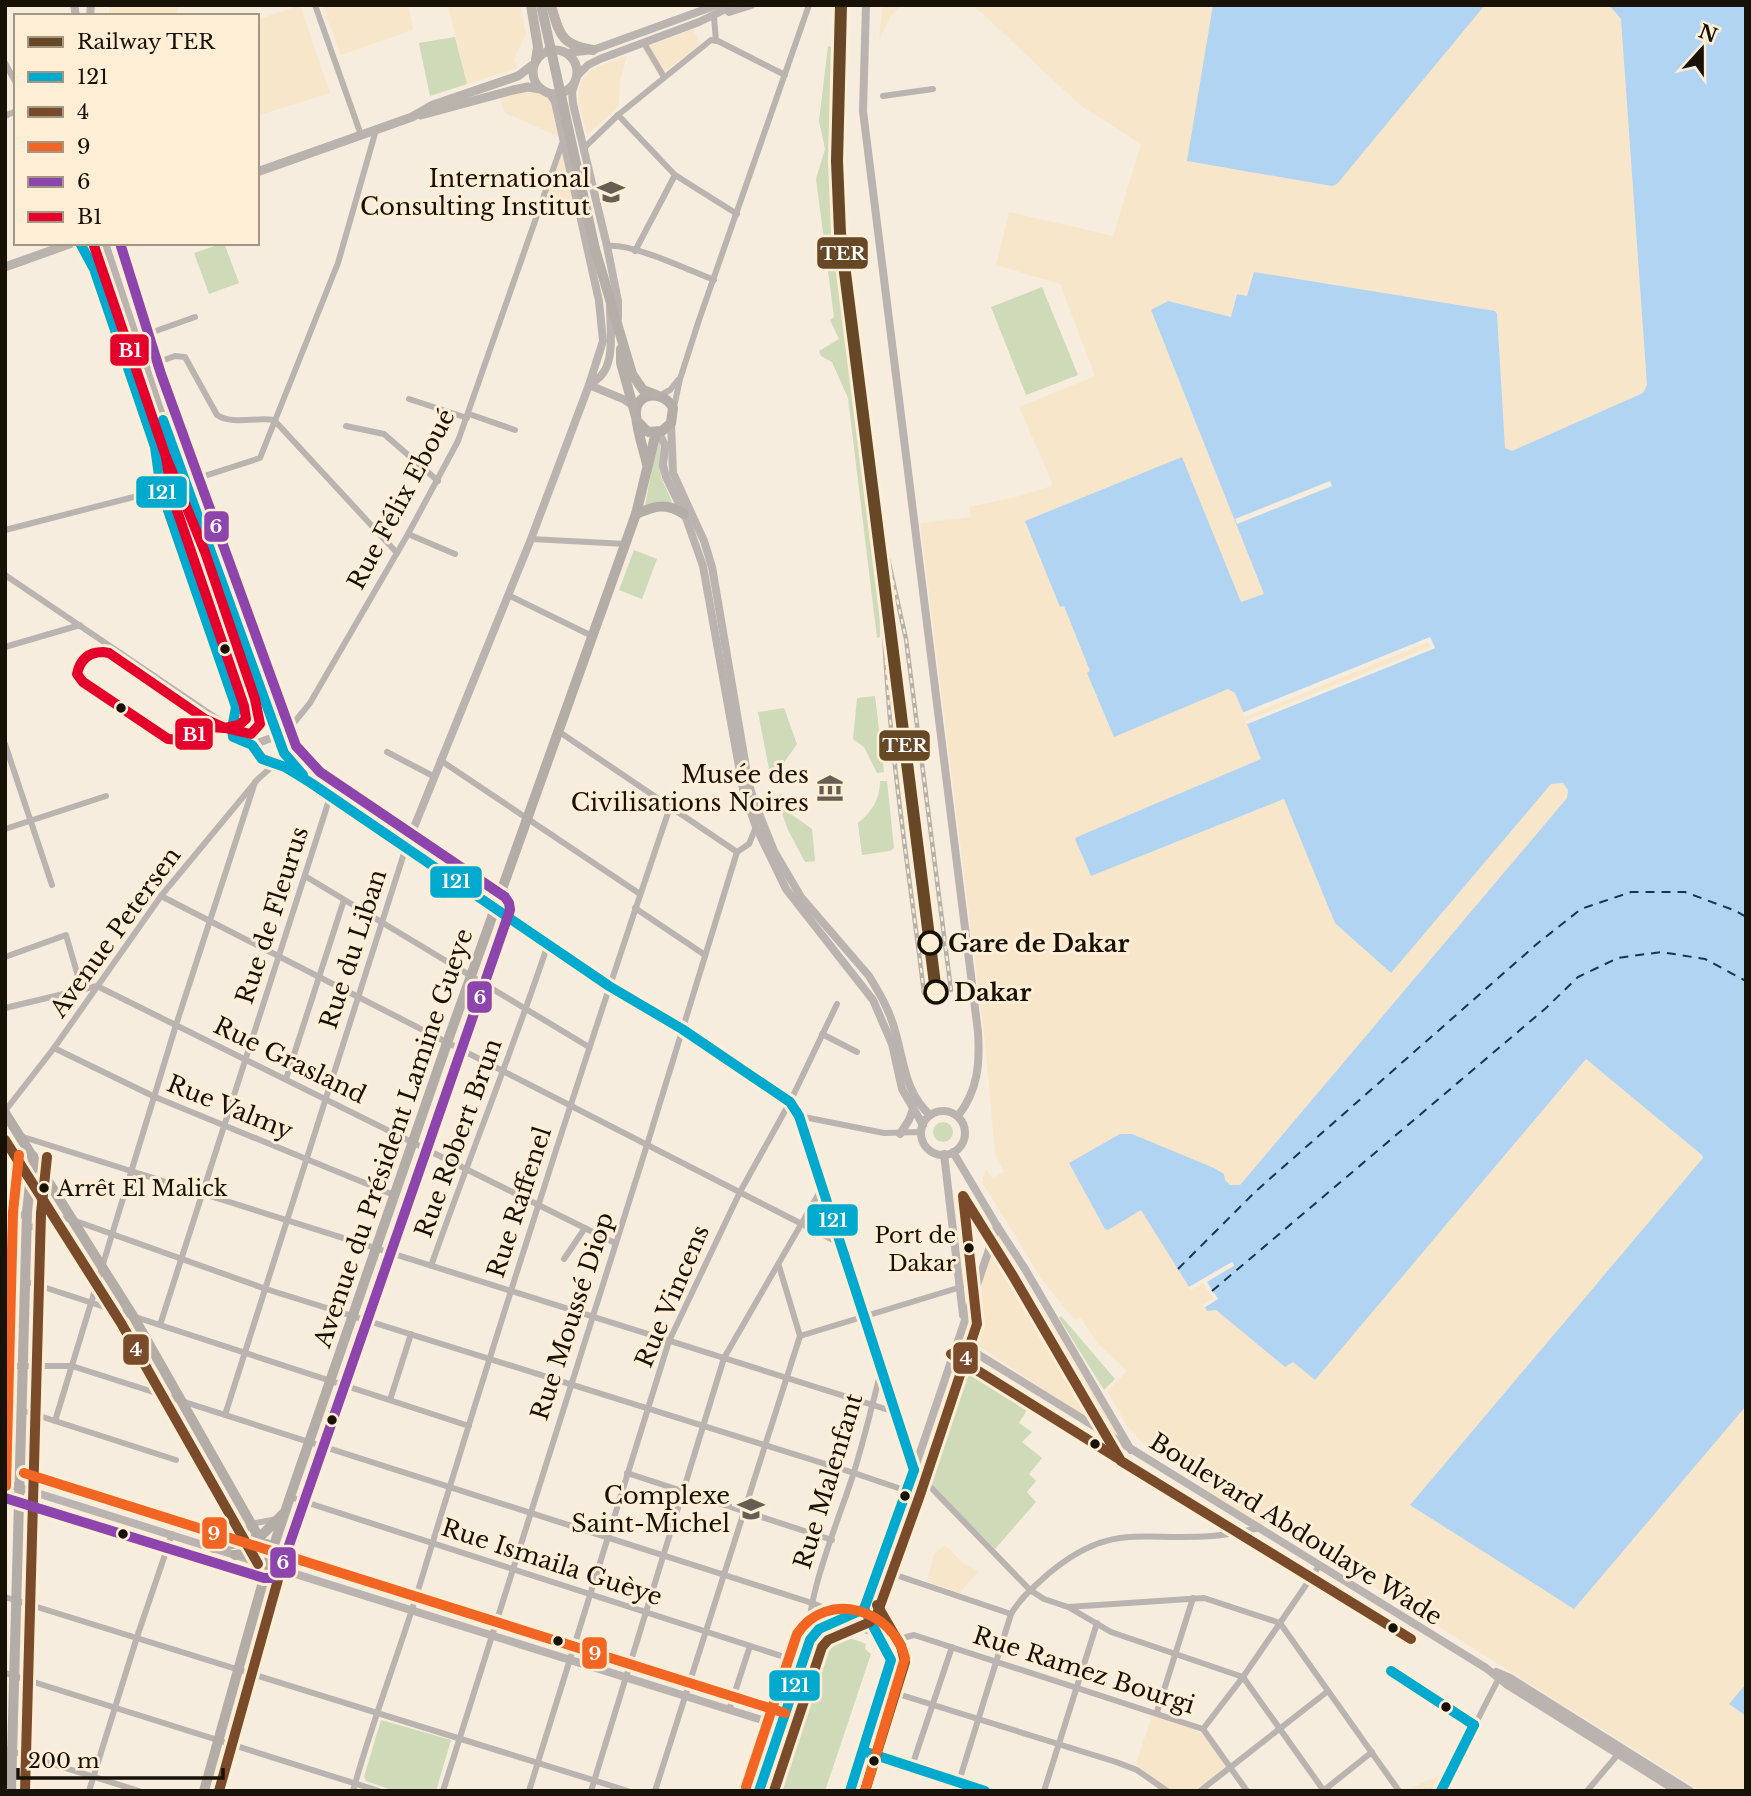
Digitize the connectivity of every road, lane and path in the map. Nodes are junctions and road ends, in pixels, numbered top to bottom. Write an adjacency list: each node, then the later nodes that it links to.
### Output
1 (315, 5): 29 (street)
2 (531, 5): 17 (highway)
3 (541, 5): 44 (highway, bridge)
4 (717, 5): 14 (street)
5 (734, 5): 11 (street)
6 (751, 5): 10 (street)
7 (809, 5): 18 (street)
8 (866, 5): 143 (street)
9 (551, 6): 14 (highway); 15 (highway)
10 (714, 17): 11 (street); 12 (street)
11 (699, 22): 13 (street)
12 (716, 41): 18 (street); 19 (street)
13 (643, 43): 19 (street); 20 (street)
14 (593, 50): 15 (street)
15 (565, 52): 17 (main road); 20 (main road)
16 (5, 62): 21 (street)
17 (535, 62): 22 (main road); 27 (main road)
18 (785, 75): 34 (street)
19 (664, 76): 26 (street)
20 (577, 78): 24 (main road); 31 (street)
21 (14, 79)
22 (541, 89): 24 (main road); 27 (main road)
23 (933, 89): 25 (street)
24 (550, 94): 30 (street)
25 (883, 96)
26 (618, 115): 31 (street); 33 (street)
27 (412, 117): 28 (main road)
28 (376, 130): 29 (main road); 57 (street)
29 (361, 135): 32 (main road)
30 (563, 141): 50 (street); 55 (street, Rue Félix Eboué)
31 (584, 148): 39 (street)
32 (259, 171)
33 (675, 175): 34 (street); 41 (street)
34 (737, 214): 43 (street)
35 (55, 245): 40 (main road)
36 (65, 245): 40 (main road)
37 (81, 245): 65 (street)
38 (105, 245): 47 (street)
39 (607, 246): 41 (street); 46 (street)
40 (48, 250): 42 (main road)
41 (635, 251): 43 (street)
42 (5, 267)
43 (714, 280): 49 (street)
44 (609, 300): 46 (highway); 50 (street)
45 (195, 317): 47 (street)
46 (619, 333): 51 (highway); 53 (highway)
47 (136, 338): 48 (street)
48 (145, 367): 57 (street); 64 (street)
49 (680, 379): 51 (street); 54 (street)
50 (589, 384): 53 (street); 70 (street, Rue du Liban)
51 (657, 395): 54 (main road); 56 (main road)
52 (409, 399): 55 (street)
53 (632, 405): 56 (highway)
54 (673, 412): 58 (main road)
55 (468, 416): 60 (street); 63 (street, Rue Félix Eboué)
56 (636, 419): 61 (main road); 62 (main road, Avenue du Président Lamine Gueye)
57 (274, 420): 64 (street); 72 (street)
58 (671, 423): 61 (main road); 141 (street)
59 (346, 426): 63 (street)
60 (515, 430)
61 (657, 432): 62 (main road, Avenue du Président Lamine Gueye); 67 (street)
62 (647, 465): 66 (main road, Avenue du Président Lamine Gueye)
63 (438, 481): 69 (street, Rue Félix Eboué)
64 (187, 482): 65 (street); 81 (street)
65 (161, 490): 68 (street); 79 (street)
66 (636, 514): 67 (main road); 71 (main road, Avenue du Président Lamine Gueye)
67 (684, 514): 97 (street)
68 (5, 530)
69 (408, 534): 72 (street, Rue Félix Eboué); 73 (street)
70 (531, 539): 71 (street); 75 (street, Rue du Liban)
71 (626, 544): 77 (main road, Avenue du Président Lamine Gueye)
72 (397, 553): 81 (street, Rue Félix Eboué)
73 (455, 554)
74 (5, 575): 76 (street)
75 (508, 595): 77 (street); 87 (street, Rue du Liban)
76 (80, 625): 78 (street); 79 (street)
77 (592, 636): 80 (main road, Avenue du Président Lamine Gueye)
78 (5, 647)
79 (231, 728): 83 (street)
80 (558, 731): 94 (street); 95 (main road, Avenue du Président Lamine Gueye)
81 (278, 736): 83 (street); 85 (street)
82 (5, 744): 96 (street)
83 (252, 745): 86 (street)
84 (387, 752): 89 (street)
85 (284, 753): 88 (street); 91 (street)
86 (262, 759): 88 (street); 90 (street, Avenue Petersen)
87 (440, 760): 89 (street, Rue du Liban); 95 (street)
88 (276, 763): 90 (street, Avenue Petersen); 91 (street)
89 (433, 776): 101 (street, Rue du Liban)
90 (257, 780): 106 (street, Avenue Petersen); 110 (street)
91 (311, 783): 93 (street)
92 (106, 796): 96 (street)
93 (330, 797): 101 (street); 103 (street, Rue de Fleurus)
94 (670, 807): 102 (street); 105 (street, Rue Raffenel)
95 (527, 818): 105 (street); 108 (main road, Avenue du Président Lamine Gueye)
96 (31, 821): 98 (street); 104 (street)
97 (755, 827): 99 (street); 100 (street)
98 (5, 829)
99 (749, 844): 100 (street); 102 (street)
100 (764, 846): 139 (street)
101 (406, 848): 108 (street); 111 (street, Rue du Liban)
102 (737, 852): 113 (street, Rue Moussé Diop)
103 (305, 876): 107 (street); 115 (street, Rue de Fleurus)
104 (52, 885)
105 (640, 894): 109 (street, Rue Raffenel)
106 (161, 896): 110 (street); 118 (street, Avenue Petersen)
107 (344, 900): 111 (street); 116 (street)
108 (496, 908): 112 (street); 117 (main road, Avenue du Président Lamine Gueye)
109 (635, 908): 113 (street); 119 (street, Rue Raffenel)
110 (209, 920): 115 (street); 125 (street)
111 (382, 922): 117 (street); 121 (street, Rue du Liban)
112 (548, 944): 119 (street); 124 (street, Rue Robert Brun)
113 (705, 955): 126 (street, Rue Moussé Diop)
114 (5, 957): 120 (street)
115 (280, 957): 116 (street); 132 (street, Rue de Fleurus)
116 (320, 977): 121 (street); 134 (street)
117 (472, 977): 124 (street); 128 (main road, Avenue du Président Lamine Gueye)
118 (97, 986): 120 (street); 125 (street, Rue Grasland); 130 (street, Avenue Petersen)
119 (609, 986): 126 (street); 129 (street, Rue Raffenel)
120 (82, 990): 123 (street)
121 (359, 997): 128 (street); 136 (street, Rue du Liban)
122 (837, 1004): 127 (street, Rue Vincens)
123 (5, 1008)
124 (527, 1008): 129 (street); 133 (street, Rue Robert Brun)
125 (176, 1025): 132 (street, Rue Grasland); 135 (street)
126 (682, 1029): 137 (street); 149 (street, Rue Moussé Diop)
127 (822, 1034): 131 (street); 137 (street, Rue Vincens)
128 (447, 1042): 133 (street); 148 (main road, Avenue du Président Lamine Gueye)
129 (589, 1047): 138 (street, Rue Raffenel)
130 (54, 1048): 135 (street, Rue Valmy); 140 (street, Avenue Petersen)
131 (857, 1052)
132 (246, 1059): 134 (street, Rue Grasland); 144 (street, Rue de Fleurus)
133 (503, 1071): 138 (street); 153 (street, Rue Robert Brun)
134 (286, 1079): 136 (street, Rue Grasland)
135 (155, 1097): 144 (street, Rue Valmy); 154 (street)
136 (326, 1099): 148 (street, Rue Grasland); 152 (street, Rue du Liban)
137 (790, 1102): 142 (street); 156 (street, Rue Vincens)
138 (570, 1105): 149 (street); 159 (street, Rue Raffenel)
139 (913, 1109): 145 (street); 146 (street)
140 (5, 1112): 147 (main road)
141 (930, 1115): 143 (street); 145 (street)
142 (799, 1116): 146 (street); 155 (street)
143 (958, 1116): 150 (street)
144 (224, 1126): 152 (street, Rue Valmy); 157 (street, Rue de Fleurus)
145 (922, 1128): 146 (street); 150 (street)
146 (900, 1134)
147 (20, 1136): 151 (main road); 154 (street)
148 (413, 1142): 153 (street, Rue Grasland); 158 (main road, Avenue du Président Lamine Gueye)
149 (647, 1145): 156 (street); 169 (street, Rue Moussé Diop)
150 (948, 1153): 165 (street, Boulevard Abdoulaye Wade); 178 (street)
151 (33, 1156): 160 (main road); 161 (main road)
152 (306, 1160): 158 (street, Rue Valmy); 162 (street, Rue du Liban)
153 (465, 1169): 159 (street, Rue Grasland); 174 (street, Rue Robert Brun)
154 (133, 1171): 157 (street); 168 (street)
155 (822, 1188): 164 (street); 170 (street)
156 (740, 1192): 164 (street); 190 (street, Rue Vincens)
157 (202, 1193): 162 (street); 172 (street, Rue de Fleurus)
158 (394, 1195): 171 (main road, Avenue du Président Lamine Gueye)
159 (538, 1204): 166 (street, Rue Grasland); 180 (street, Rue Raffenel)
160 (27, 1212): 163 (street); 167 (main road)
161 (70, 1219): 167 (street); 168 (street); 176 (main road)
162 (287, 1220): 171 (street); 179 (street, Rue du Liban)
163 (5, 1224)
164 (802, 1224): 170 (street); 175 (street)
165 (996, 1226): 186 (street); 214 (street, Boulevard Abdoulaye Wade)
166 (585, 1228): 169 (street, Rue Grasland); 173 (street)
167 (27, 1229): 177 (main road)
168 (113, 1236): 172 (street); 176 (street)
169 (615, 1242): 182 (street, Rue Moussé Diop)
170 (841, 1244): 183 (street)
171 (377, 1248): 174 (street); 185 (main road, Avenue du Président Lamine Gueye)
172 (181, 1259): 179 (street); 187 (street, Rue de Fleurus)
173 (564, 1259)
174 (432, 1266): 180 (street)
175 (779, 1266): 189 (street); 194 (street)
176 (103, 1268): 181 (street); 184 (main road)
177 (25, 1281): 181 (street); 197 (main road)
178 (961, 1287): 183 (street); 186 (street)
179 (266, 1289): 185 (street); 192 (street, Rue du Liban)
180 (511, 1291): 182 (street); 193 (street, Rue Raffenel)
181 (92, 1303): 184 (street); 196 (street)
182 (592, 1316): 190 (street); 201 (street, Rue Moussé Diop)
183 (864, 1316): 189 (street); 198 (street)
184 (133, 1317): 187 (street); 203 (main road)
185 (352, 1317): 188 (street); 200 (main road, Avenue du Président Lamine Gueye)
186 (963, 1321): 191 (street)
187 (160, 1325): 192 (street)
188 (411, 1334): 193 (street); 202 (street)
189 (800, 1336): 199 (street)
190 (669, 1341): 194 (street); 205 (street, Rue Vincens)
191 (958, 1342): 214 (street); 216 (street)
192 (245, 1353): 200 (street); 208 (street, Rue du Liban)
193 (490, 1358): 201 (street); 210 (street, Rue Raffenel)
194 (724, 1358): 199 (street); 211 (street)
195 (5, 1366): 197 (street)
196 (72, 1366): 197 (street); 203 (street); 209 (street)
197 (22, 1368): 206 (main road)
198 (881, 1369): 204 (street, Rue Malenfant); 207 (street)
199 (787, 1378): 204 (street); 213 (street)
200 (330, 1381): 202 (street); 212 (main road, Avenue du Président Lamine Gueye)
201 (570, 1384): 205 (street); 226 (street, Rue Moussé Diop)
202 (390, 1400): 210 (street)
203 (179, 1401): 208 (street); 228 (main road)
204 (872, 1405): 207 (street); 217 (street, Rue Malenfant)
205 (648, 1409): 211 (street); 218 (street, Rue Vincens)
206 (22, 1410): 209 (street); 220 (main road)
207 (895, 1412): 216 (street)
208 (225, 1415): 212 (street)
209 (55, 1421): 215 (street)
210 (469, 1426): 221 (street, Rue Raffenel)
211 (703, 1427): 213 (street); 222 (street)
212 (309, 1442): 221 (street); 224 (main road, Avenue du Président Lamine Gueye)
213 (765, 1446): 217 (street); 225 (street)
214 (1132, 1451): 229 (street, Boulevard Abdoulaye Wade)
215 (176, 1460)
216 (914, 1470): 223 (street); 245 (street)
217 (854, 1473): 223 (street); 233 (street, Rue Malenfant)
218 (627, 1474): 222 (street); 232 (street, Rue Vincens)
219 (5, 1483): 220 (street)
220 (20, 1486): 230 (street); 249 (main road)
221 (450, 1487): 226 (street); 236 (street, Rue Raffenel)
222 (683, 1491): 225 (street); 239 (street)
223 (906, 1491): 243 (street)
224 (290, 1497): 227 (main road, Avenue du Président Lamine Gueye); 236 (street, Rue Ismaila Guèye)
225 (744, 1511): 233 (street); 244 (street)
226 (530, 1513): 232 (street); 242 (street, Rue Moussé Diop)
227 (281, 1516): 228 (street); 231 (main road, Avenue du Président Lamine Gueye); 234 (main road)
228 (251, 1524): 234 (main road); 235 (street)
229 (1260, 1528): 241 (street, Boulevard Abdoulaye Wade); 245 (street)
230 (172, 1534): 237 (street); 263 (street)
231 (277, 1535): 234 (main road); 240 (main road, Avenue du Président Lamine Gueye)
232 (607, 1538): 239 (street); 246 (street, Rue Vincens)
233 (832, 1539): 250 (street, Rue Malenfant)
234 (262, 1542): 235 (main road); 238 (main road); 240 (main road)
235 (236, 1543): 237 (main road)
236 (433, 1543): 242 (street, Rue Ismaila Guèye); 253 (street, Rue Raffenel)
237 (214, 1548): 238 (street)
238 (235, 1555): 240 (street)
239 (663, 1556): 244 (street); 254 (street)
240 (269, 1561): 253 (street); 272 (main road, Avenue du Président Lamine Gueye)
241 (1319, 1566): 259 (street); 274 (street, Boulevard Abdoulaye Wade)
242 (512, 1569): 246 (street, Rue Ismaila Guèye); 262 (street, Rue Moussé Diop)
243 (878, 1569): 252 (street); 255 (street)
244 (724, 1575): 250 (street); 260 (street)
245 (1030, 1590): 251 (street); 255 (street)
246 (590, 1594): 254 (street, Rue Ismaila Guèye); 268 (street, Rue Vincens)
247 (5, 1597): 249 (street)
248 (1193, 1598): 251 (street); 259 (street); 267 (street)
249 (16, 1600): 263 (street); 273 (main road)
250 (811, 1603): 256 (street); 264 (street, Rue Malenfant)
251 (1068, 1606): 258 (street)
252 (864, 1609): 256 (street); 261 (street)
253 (412, 1611): 262 (street); 284 (street, Rue Raffenel)
254 (646, 1612): 260 (street, Rue Ismaila Guèye); 276 (street)
255 (1011, 1614): 270 (street)
256 (848, 1617): 257 (street)
257 (831, 1623): 261 (street); 264 (street)
258 (1097, 1623): 267 (street); 277 (street)
259 (1280, 1623): 275 (street); 279 (street)
260 (706, 1632): 265 (street, Rue Ismaila Guèye); 280 (street)
261 (874, 1632): 269 (street)
262 (491, 1635): 268 (street); 290 (street, Rue Moussé Diop)
263 (136, 1637): 272 (street); 282 (street)
264 (810, 1640): 271 (street)
265 (750, 1646): 271 (street, Rue Ismaila Guèye); 283 (street)
266 (952, 1647): 269 (street, Rue Ramez Bourgi); 270 (street, Rue Ramez Bourgi); 281 (street)
267 (1176, 1653): 275 (street); 285 (street)
268 (569, 1660): 276 (street); 297 (street, Rue Vincens)
269 (891, 1660): 278 (street)
270 (996, 1662): 277 (street, Rue Ramez Bourgi); 286 (street)
271 (803, 1663): 287 (street)
272 (238, 1668): 284 (street); 291 (main road, Avenue du Président Lamine Gueye)
273 (10, 1675): 282 (street); 293 (main road)
274 (1500, 1676): 295 (street, Boulevard Abdoulaye Wade); 324 (street)
275 (1244, 1677): 288 (street); 289 (street)
276 (626, 1678): 280 (street); 301 (street)
277 (1077, 1687): 285 (street, Rue Ramez Bourgi); 292 (street)
278 (883, 1689): 281 (street); 294 (street)
279 (1328, 1691): 289 (street); 296 (street)
280 (685, 1696): 283 (street); 314 (street)
281 (932, 1705): 286 (street); 298 (street)
282 (115, 1708): 291 (street); 300 (street)
283 (729, 1710): 287 (street)
284 (379, 1712): 290 (street); 303 (street, Rue Raffenel)
285 (1157, 1712): 288 (street, Rue Ramez Bourgi)
286 (978, 1719): 292 (street); 302 (street)
287 (781, 1727): 315 (street)
288 (1203, 1729): 299 (street)
289 (1279, 1730): 299 (street); 304 (street)
290 (459, 1738): 297 (street); 310 (street, Rue Moussé Diop)
291 (218, 1740): 303 (street); 308 (main road, Avenue du Président Lamine Gueye)
292 (1059, 1744): 319 (street); 320 (street)
293 (9, 1750): 300 (street); 305 (main road)
294 (863, 1751): 298 (street); 316 (street)
295 (1621, 1751): 325 (street); 326 (street, Boulevard Abdoulaye Wade); 327 (street, Boulevard Abdoulaye Wade)
296 (1372, 1752): 304 (street); 323 (street)
297 (538, 1762): 301 (street); 311 (street, Rue Vincens)
298 (912, 1766): 302 (street)
299 (1231, 1769): 321 (street); 322 (street)
300 (93, 1777): 306 (street); 307 (street)
301 (594, 1780): 312 (street); 313 (street)
302 (958, 1782): 317 (street); 318 (street)
303 (354, 1787): 309 (street)
304 (1324, 1790)
305 (11, 1791)
306 (89, 1791)
307 (139, 1791)
308 (204, 1791)
309 (379, 1791)
310 (443, 1791)
311 (529, 1791)
312 (591, 1791)
313 (628, 1791)
314 (655, 1791)
315 (759, 1791)
316 (850, 1791)
317 (956, 1791)
318 (986, 1791)
319 (1044, 1791)
320 (1167, 1791)
321 (1200, 1791)
322 (1247, 1791)
323 (1399, 1791)
324 (1440, 1791)
325 (1587, 1791)
326 (1677, 1791)
327 (1690, 1791)

